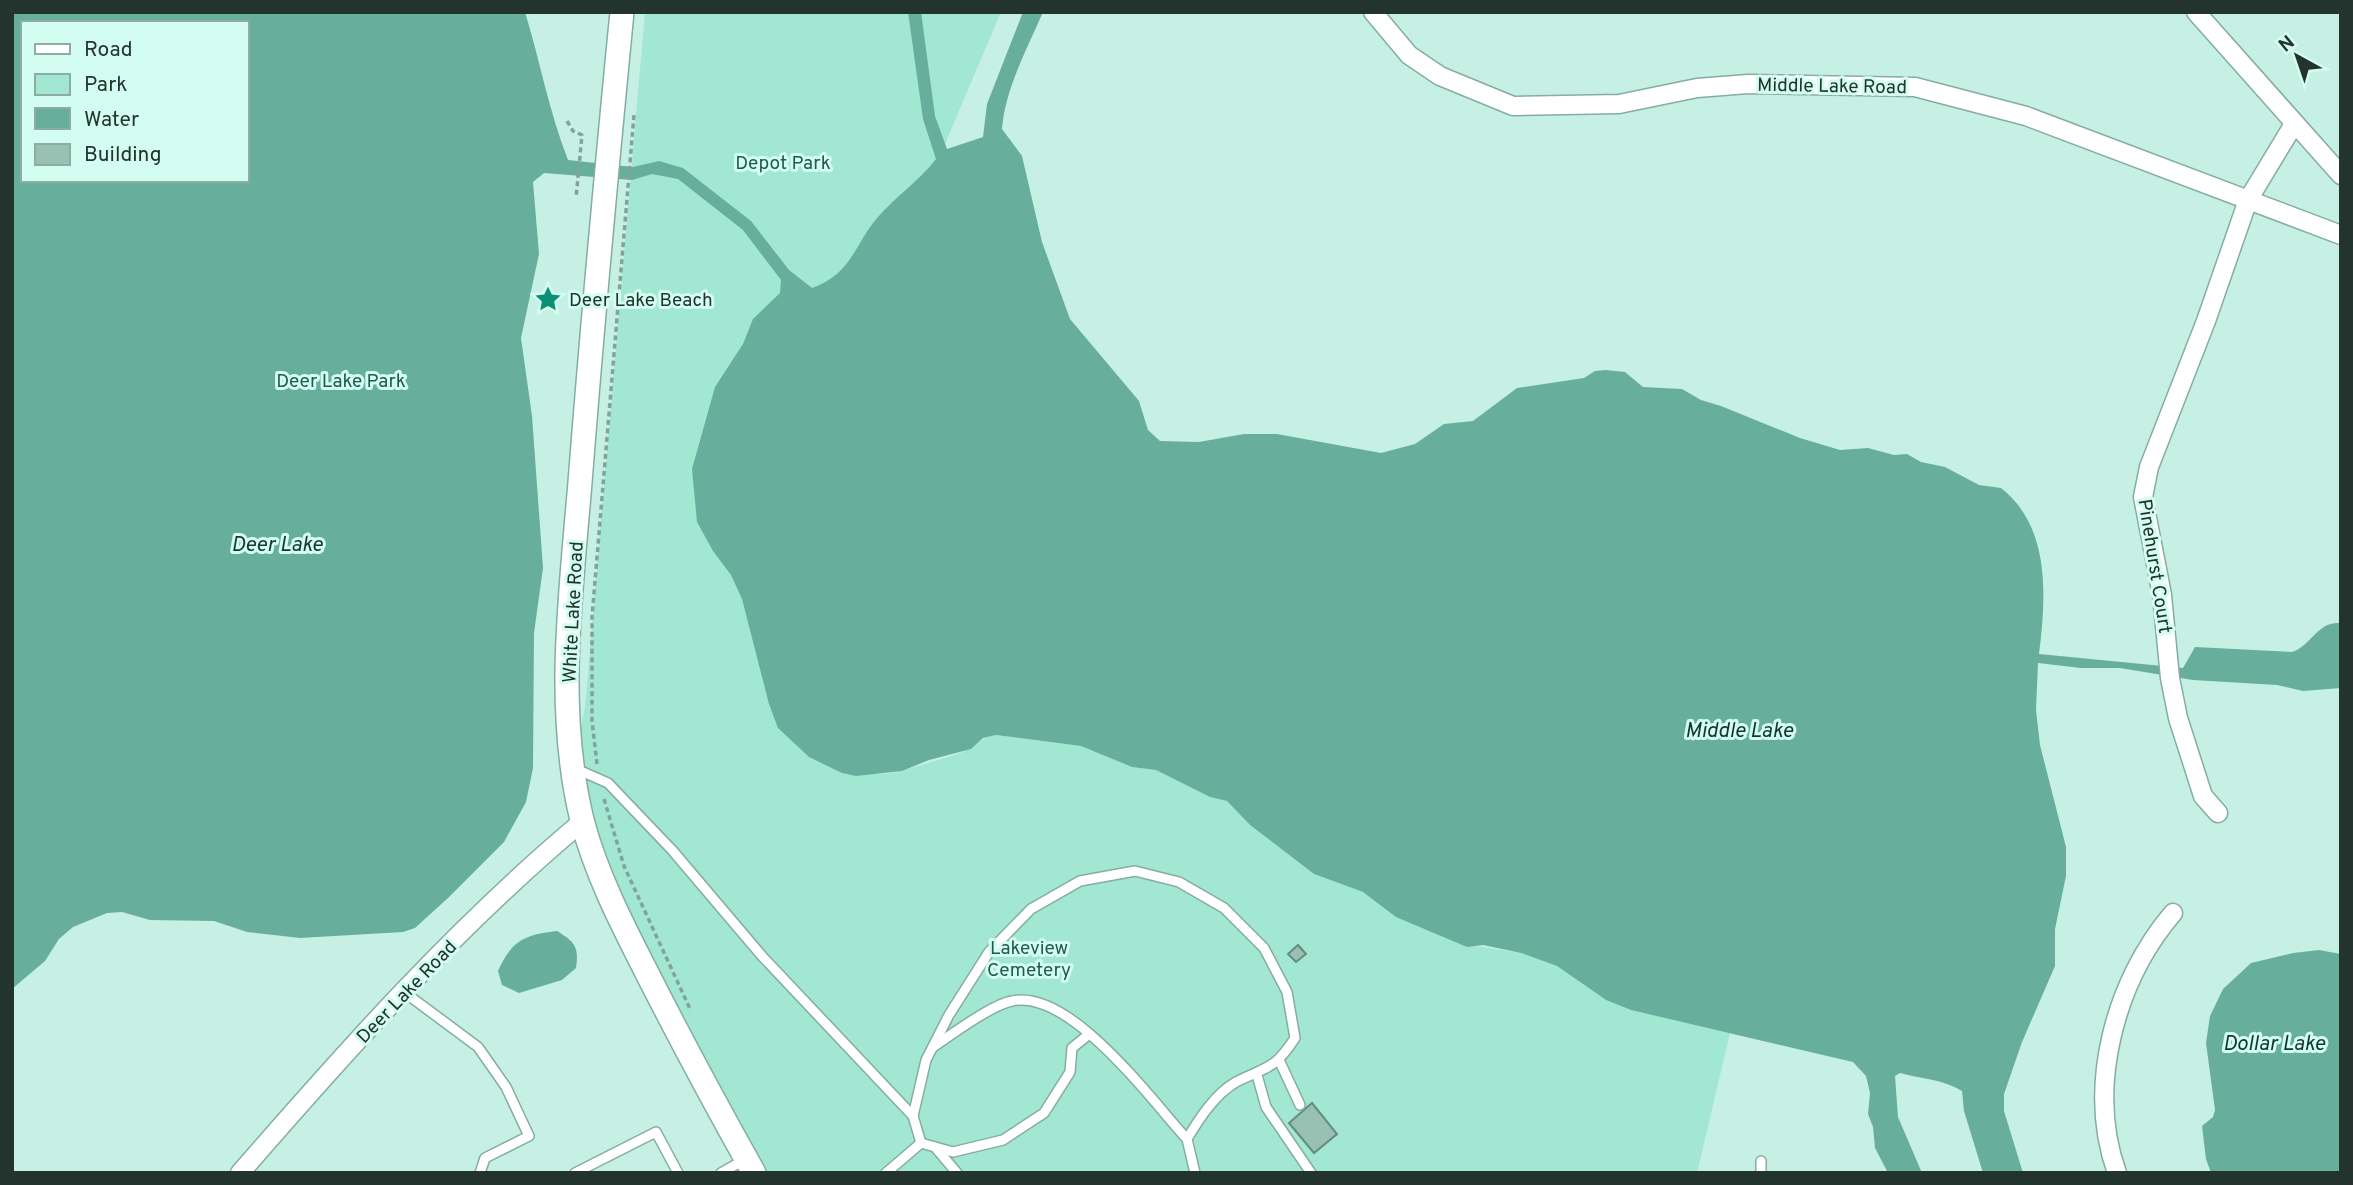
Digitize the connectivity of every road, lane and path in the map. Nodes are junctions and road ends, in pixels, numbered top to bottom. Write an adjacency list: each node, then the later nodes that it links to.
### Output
1 (622, 12): 11 (street, White Lake Road)
2 (1373, 12): 9 (street, Middle Lake Road)
3 (2196, 12): 5 (street)
4 (567, 121): 8 (path)
5 (2294, 124): 7 (street); 9 (street, Pinehurst Court)
6 (632, 155): 12 (path)
7 (2341, 175)
8 (577, 196)
9 (2248, 200): 10 (street, Middle Lake Road); 13 (street, Pinehurst Court)
10 (2341, 235)
11 (572, 767): 12 (lane); 14 (street, White Lake Road)
12 (599, 780): 17 (path); 23 (lane)
13 (2218, 813)
14 (583, 821): 16 (street, Deer Lake Road); 28 (street, White Lake Road)
15 (2173, 913): 39 (street)
16 (404, 992): 29 (street, Deer Lake Road); 30 (lane)
17 (693, 1015)
18 (1088, 1035): 19 (lane); 24 (lane); 26 (lane)
19 (933, 1047): 20 (lane); 23 (lane)
20 (1280, 1062): 21 (lane); 22 (lane)
21 (1257, 1075): 24 (lane); 37 (lane)
22 (1300, 1105)
23 (913, 1116): 25 (lane)
24 (1187, 1139): 36 (lane)
25 (920, 1143): 26 (lane); 34 (lane)
26 (934, 1146): 35 (lane)
27 (1761, 1161): 38 (lane)
28 (750, 1166): 33 (lane)
29 (240, 1173)
30 (480, 1173)
31 (575, 1173): 32 (lane)
32 (678, 1173)
33 (721, 1173)
34 (886, 1173)
35 (957, 1173)
36 (1195, 1173)
37 (1311, 1173)
38 (1761, 1173)
39 (2117, 1173)

